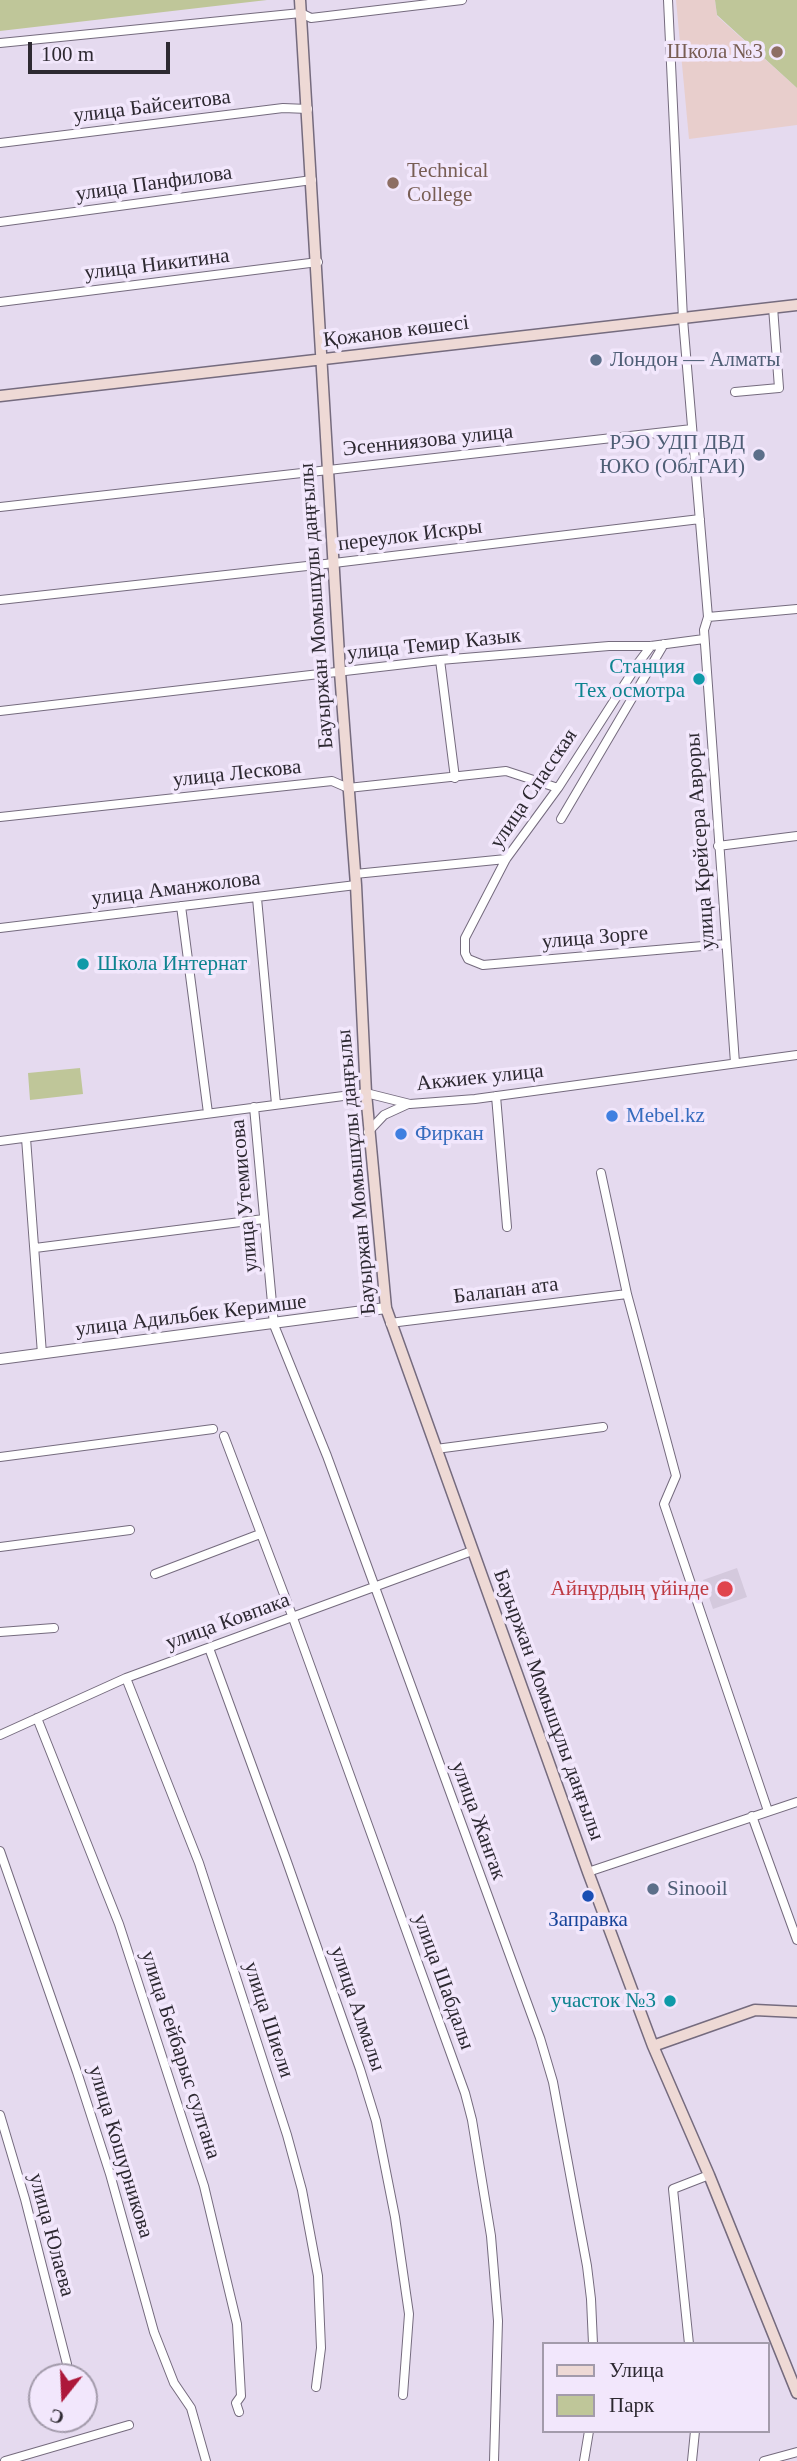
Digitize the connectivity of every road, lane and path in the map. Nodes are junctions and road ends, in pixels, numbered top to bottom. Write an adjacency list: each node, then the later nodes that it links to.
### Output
1 (300, 0): 4 (main road, Бауыржан Момышұлы даңғылы)
2 (463, 0): 4 (street)
3 (668, 0): 14 (street)
4 (301, 13): 5 (street); 6 (main road, Бауыржан Момышұлы даңғылы)
5 (0, 43)
6 (308, 109): 7 (street, улица Байсеитова); 8 (main road, Бауыржан Момышұлы даңғылы)
7 (0, 144)
8 (312, 180): 9 (street, улица Панфилова); 10 (main road, Бауыржан Момышұлы даңғылы)
9 (0, 222)
10 (318, 262): 11 (street, улица Никитина); 15 (main road, Бауыржан Момышұлы даңғылы)
11 (0, 302)
12 (797, 304): 13 (main road, Қожанов көшесі)
13 (774, 307): 14 (main road, Қожанов көшесі); 16 (street)
14 (683, 319): 15 (main road, Қожанов көшесі); 18 (street, улица Крейсера Авроры)
15 (321, 360): 17 (main road, Қожанов көшесі); 19 (main road, Бауыржан Момышұлы даңғылы)
16 (734, 392)
17 (0, 396)
18 (692, 429): 19 (street, Эсенниязова улица); 21 (street, улица Крейсера Авроры)
19 (328, 469): 20 (street, Эсенниязова улица); 22 (main road, Бауыржан Момышұлы даңғылы)
20 (0, 507)
21 (699, 519): 22 (street, переулок Искры); 25 (street, улица Крейсера Авроры)
22 (334, 563): 23 (street, переулок Искры); 30 (main road, Бауыржан Момышұлы даңғылы)
23 (0, 600)
24 (797, 610): 25 (street)
25 (708, 617): 26 (street, улица Крейсера Авроры)
26 (704, 639): 27 (street, улица Темир Казык); 38 (street, улица Крейсера Авроры)
27 (664, 645): 28 (street, улица Темир Казык); 36 (street)
28 (652, 646): 29 (street, улица Темир Казык); 34 (street, улица Спасская)
29 (440, 660): 30 (street, улица Темир Казык); 32 (street)
30 (340, 672): 31 (street, улица Темир Казык); 33 (main road, Бауыржан Момышұлы даңғылы)
31 (0, 711)
32 (455, 778): 33 (street, улица Лескова); 34 (street, улица Лескова)
33 (348, 788): 35 (street, улица Лескова); 40 (main road, Бауыржан Момышұлы даңғылы)
34 (558, 788): 39 (street, улица Спасская)
35 (0, 817)
36 (561, 819)
37 (797, 836): 38 (street)
38 (718, 846): 44 (street, улица Крейсера Авроры)
39 (506, 859): 40 (street, улица Аманжолова); 45 (street, улица Спасская)
40 (356, 879): 41 (street, улица Аманжолова); 48 (main road, Бауыржан Момышұлы даңғылы)
41 (257, 898): 42 (street, улица Аманжолова); 50 (street)
42 (181, 906): 43 (street, улица Аманжолова); 53 (street)
43 (0, 928)
44 (726, 944): 45 (street, улица Зорге); 47 (street, улица Крейсера Авроры)
45 (468, 959)
46 (797, 1055): 47 (street, Акжиек улица)
47 (735, 1063): 49 (street, Акжиек улица)
48 (366, 1093): 50 (street, Акжиек улица); 51 (street, Акжиек улица); 54 (main road, Бауыржан Момышұлы даңғылы)
49 (496, 1096): 51 (street, Акжиек улица); 59 (street)
50 (276, 1104): 52 (street, Акжиек улица)
51 (410, 1104): 54 (street)
52 (254, 1107): 53 (street, Акжиек улица); 58 (street, улица Утемисова)
53 (208, 1112): 55 (street, Акжиек улица)
54 (369, 1132): 62 (main road, Бауыржан Момышұлы даңғылы)
55 (26, 1138): 56 (street, Акжиек улица); 60 (street)
56 (0, 1141)
57 (601, 1173): 61 (street)
58 (264, 1219): 60 (street); 64 (street, улица Утемисова)
59 (507, 1227)
60 (34, 1248): 65 (street)
61 (627, 1294): 63 (street, Балапан ата); 86 (street)
62 (386, 1308): 63 (main road, Бауыржан Момышұлы даңғылы); 64 (street, улица Адильбек Керимше)
63 (390, 1323): 70 (main road, Бауыржан Момышұлы даңғылы)
64 (274, 1325): 65 (street, улица Адильбек Керимше); 77 (street, улица Жангак)
65 (42, 1354): 66 (street, улица Адильбек Керимше)
66 (0, 1359)
67 (603, 1427): 70 (street)
68 (213, 1430): 71 (street)
69 (223, 1436): 73 (street, улица Шабдалы)
70 (436, 1449): 75 (main road, Бауыржан Момышұлы даңғылы)
71 (0, 1457)
72 (130, 1530): 74 (street)
73 (260, 1534): 76 (street); 78 (street, улица Шабдалы)
74 (0, 1546)
75 (472, 1551): 77 (street, улица Ковпака); 89 (main road, Бауыржан Момышұлы даңғылы)
76 (155, 1574)
77 (374, 1587): 78 (street, улица Ковпака); 95 (street, улица Жангак)
78 (293, 1618): 81 (street, улица Ковпака); 108 (street, улица Шабдалы)
79 (54, 1628): 80 (street)
80 (0, 1632)
81 (209, 1648): 82 (street, улица Ковпака); 100 (street, улица Алмалы)
82 (126, 1678): 83 (street, улица Ковпака); 98 (street, улица Шиели)
83 (37, 1718): 84 (street, улица Ковпака); 101 (street, улица Бейбарыс султана)
84 (0, 1735)
85 (797, 1802): 86 (street)
86 (768, 1811): 87 (street)
87 (752, 1816): 89 (street); 90 (street)
88 (0, 1851): 107 (street, улица Кошурникова)
89 (588, 1872): 92 (main road, Бауыржан Момышұлы даңғылы)
90 (797, 1940)
91 (797, 2011): 92 (main road)
92 (653, 2046): 94 (main road, Бауыржан Момышұлы даңғылы)
93 (0, 2115): 97 (street, улица Юлаева)
94 (709, 2175): 96 (street); 99 (main road, Бауыржан Момышұлы даңғылы)
95 (593, 2342)
96 (689, 2342)
97 (67, 2363)
98 (316, 2387)
99 (797, 2393)
100 (402, 2395)
101 (239, 2412)
102 (129, 2425): 106 (street)
103 (589, 2433): 109 (street)
104 (695, 2433): 110 (street)
105 (797, 2452): 111 (street)
106 (5, 2461)
107 (206, 2461)
108 (494, 2461)
109 (584, 2461)
110 (692, 2461)
111 (764, 2461)

